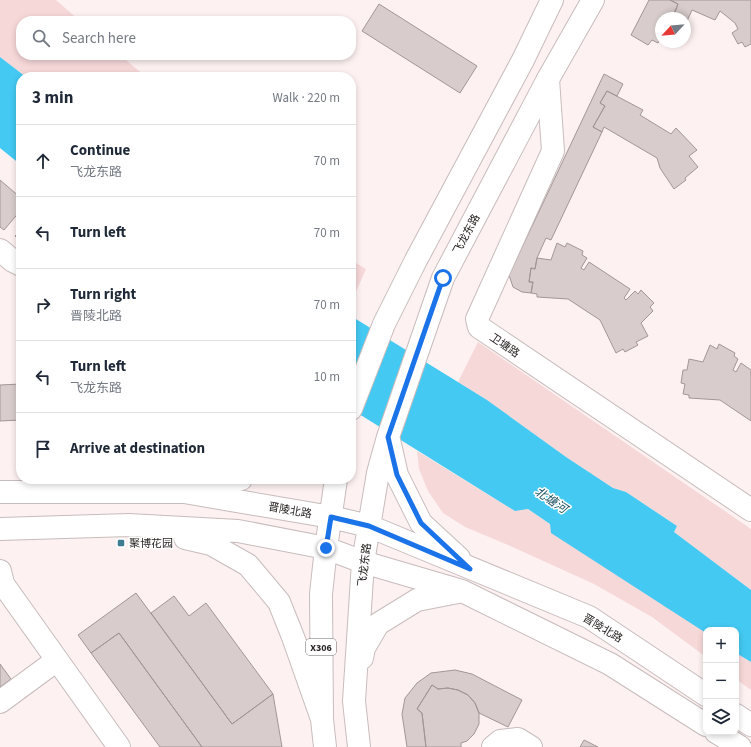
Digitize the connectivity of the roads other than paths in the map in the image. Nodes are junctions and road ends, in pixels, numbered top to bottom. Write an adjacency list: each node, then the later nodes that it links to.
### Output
1 (552, 0): 6 (main road)
2 (593, 0): 3 (main road, 飞龙东路)
3 (548, 79): 7 (main road, 飞龙东路); 12 (main road, 卫塘路)
4 (0, 250): 5 (main road)
5 (16, 262)
6 (356, 396)
7 (388, 437): 15 (main road, 飞龙东路); 19 (main road)
8 (219, 484): 11 (main road)
9 (335, 484): 13 (main road)
10 (0, 492): 11 (main road, 晋陵北路)
11 (184, 492): 13 (main road, 晋陵北路)
12 (751, 510)
13 (331, 517): 15 (main road, 晋陵北路); 17 (main road)
14 (129, 525): 16 (main road); 17 (main road); 27 (main road)
15 (369, 526): 18 (main road, 飞龙东路); 19 (main road, 晋陵北路)
16 (0, 528)
17 (326, 548): 18 (main road); 27 (main road, X306)
18 (363, 562): 21 (main road); 24 (main road, 飞龙东路)
19 (470, 569): 23 (main road, 晋陵北路)
20 (0, 571): 22 (main road)
21 (462, 591): 24 (main road); 28 (main road)
22 (57, 660): 25 (main road); 31 (main road)
23 (703, 693)
24 (354, 701): 33 (main road, 飞龙东路)
25 (0, 702)
26 (739, 717): 29 (main road)
27 (322, 719): 32 (main road, X306)
28 (703, 723)
29 (751, 725)
30 (721, 735): 36 (main road)
31 (119, 747)
32 (325, 747)
33 (359, 747)
34 (493, 747): 35 (main road)
35 (531, 747)
36 (740, 747)

